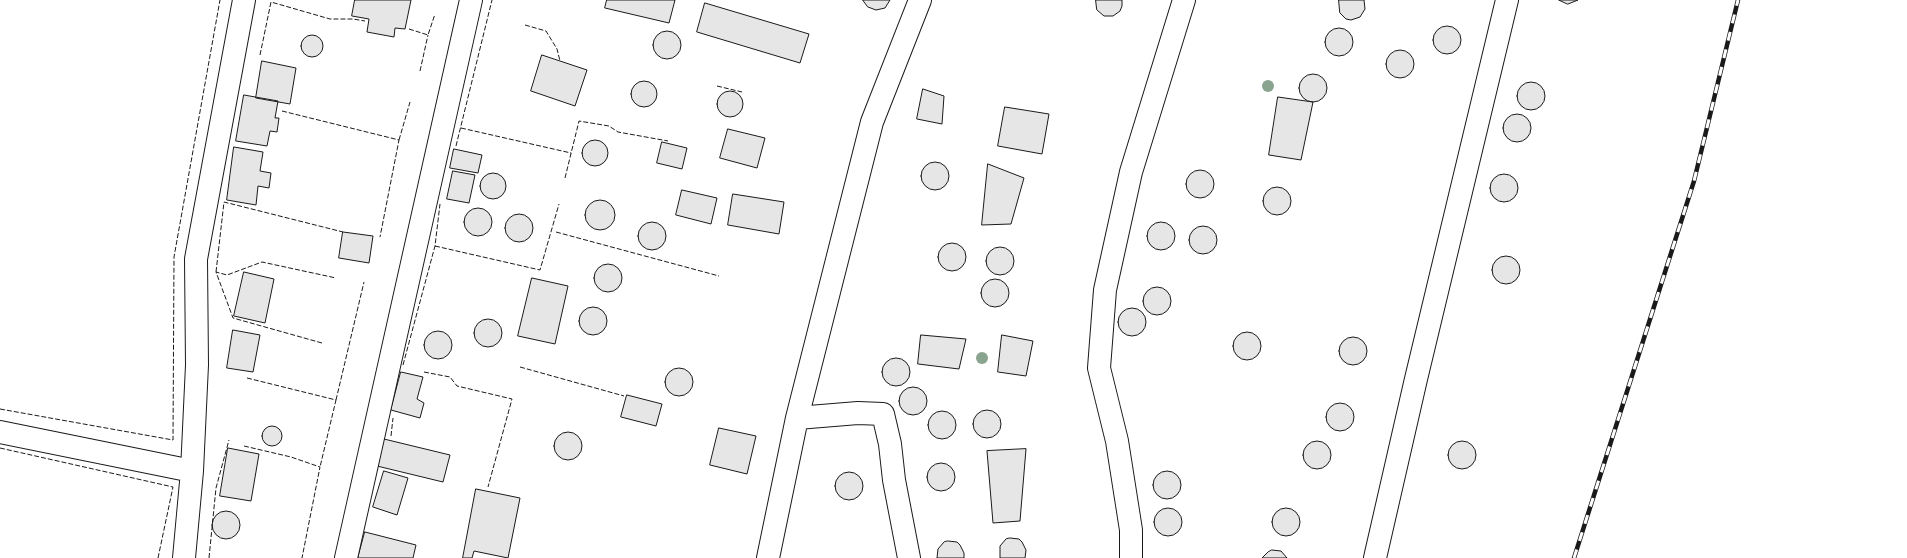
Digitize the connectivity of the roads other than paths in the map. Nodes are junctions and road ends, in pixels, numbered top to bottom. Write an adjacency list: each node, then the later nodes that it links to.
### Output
1 (244, 0): 8 (street)
2 (471, 0): 10 (street)
3 (920, 0): 6 (street)
4 (1184, 0): 13 (street)
5 (1507, 0): 14 (street)
6 (797, 418): 11 (street); 12 (street)
7 (0, 432): 8 (street)
8 (192, 471): 9 (street)
9 (184, 558)
10 (346, 558)
11 (768, 558)
12 (910, 558)
13 (1131, 558)
14 (1375, 558)

